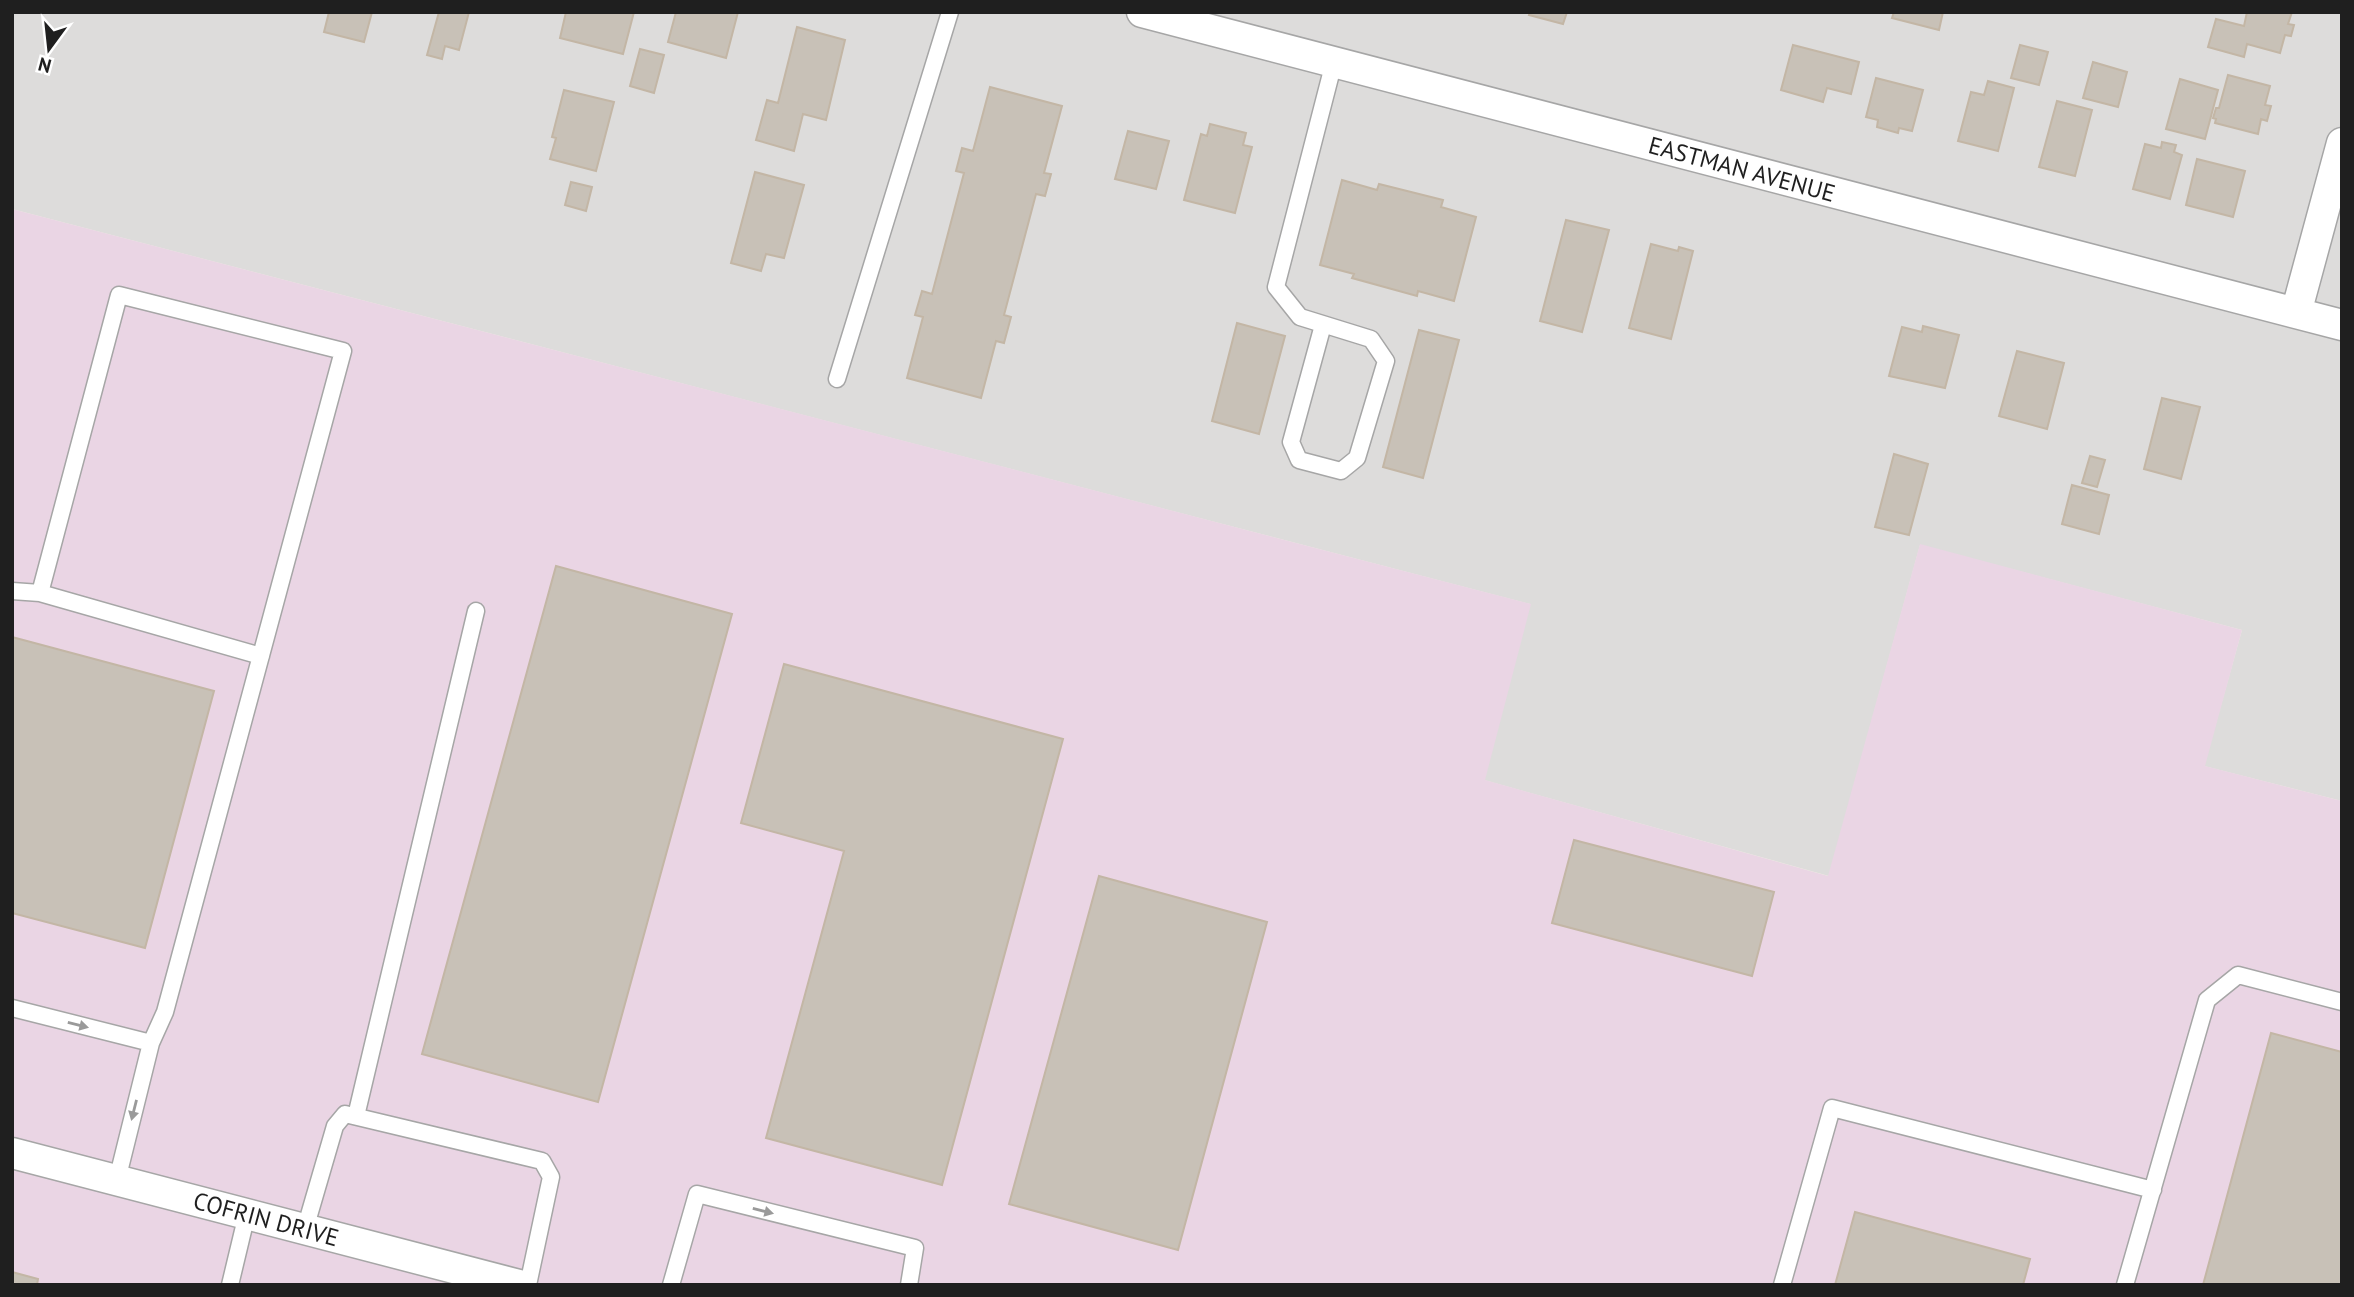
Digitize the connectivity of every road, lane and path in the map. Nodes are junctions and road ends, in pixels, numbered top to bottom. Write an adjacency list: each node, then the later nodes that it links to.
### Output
1 (950, 12): 8 (lane)
2 (1142, 12): 3 (street, EASTMAN AVENUE)
3 (1334, 62): 5 (street, EASTMAN AVENUE); 6 (lane)
4 (2342, 142): 5 (street)
5 (2296, 313): 7 (street, EASTMAN AVENUE)
6 (1323, 325): 6 (lane)
7 (2342, 325)
8 (837, 379)
9 (12, 591): 10 (lane)
10 (40, 593): 12 (lane); 12 (lane)
11 (476, 611): 16 (lane)
12 (261, 656): 15 (lane)
13 (2342, 1002): 19 (lane)
14 (12, 1008): 15 (lane, one-way to 15)
15 (151, 1044): 18 (lane, one-way to 18)
16 (356, 1116): 21 (lane); 25 (lane)
17 (12, 1153): 18 (street, COFRIN DRIVE)
18 (117, 1180): 20 (street, COFRIN DRIVE)
19 (2152, 1190): 28 (lane); 29 (lane)
20 (247, 1214): 21 (street, COFRIN DRIVE); 23 (lane)
21 (305, 1229): 22 (street, COFRIN DRIVE)
22 (457, 1277): 24 (street, COFRIN DRIVE)
23 (230, 1285)
24 (519, 1285)
25 (528, 1285)
26 (671, 1285): 27 (lane, one-way to 27)
27 (909, 1285)
28 (1782, 1285)
29 (2125, 1285)

